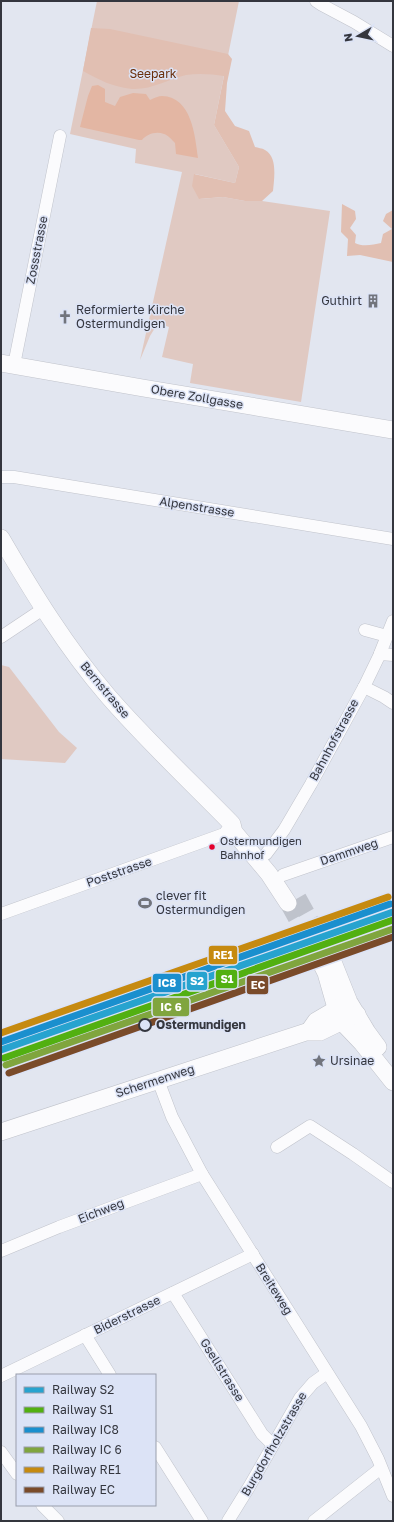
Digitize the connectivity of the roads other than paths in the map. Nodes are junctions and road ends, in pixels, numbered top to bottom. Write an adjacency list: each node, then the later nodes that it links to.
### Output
1 (316, 1): 2 (street)
2 (393, 46)
3 (60, 136): 4 (street, Zossstrasse)
4 (7, 364): 5 (street, Obere Zollgasse)
5 (393, 430)
6 (1, 477): 8 (street, Alpenstrasse)
7 (1, 538): 9 (street, Bernstrasse)
8 (393, 539)
9 (43, 609): 13 (street); 18 (street, Bernstrasse)
10 (393, 621): 12 (street, Bahnhofstrasse)
11 (365, 630): 12 (street)
12 (387, 636): 14 (street, Bahnhofstrasse)
13 (1, 637)
14 (380, 654): 15 (street); 16 (street, Bahnhofstrasse)
15 (393, 655)
16 (364, 687): 17 (street); 20 (street, Bahnhofstrasse)
17 (393, 703)
18 (232, 824): 20 (street, Bernstrasse); 22 (street, Poststrasse)
19 (393, 837): 21 (street, Dammweg)
20 (263, 858): 21 (street, Bernstrasse); 21 (street, Bernstrasse)
21 (283, 875)
22 (1, 914)
23 (326, 959): 24 (street)
24 (348, 1015): 25 (street); 26 (street, Schermenweg); 27 (street)
25 (393, 1066)
26 (158, 1080): 28 (street, Schermenweg); 30 (street, Breiteweg)
27 (393, 1082)
28 (1, 1132)
29 (277, 1146): 31 (street)
30 (202, 1174): 32 (street, Eichweg); 33 (street, Breiteweg)
31 (393, 1182)
32 (1, 1251)
33 (253, 1254): 34 (street, Biderstrasse); 36 (street, Breiteweg)
34 (173, 1293): 35 (street, Biderstrasse); 39 (street, Gsellstrasse)
35 (85, 1335): 37 (street); 38 (street, Biderstrasse)
36 (327, 1373): 39 (street, Burgdorfholzstrasse); 42 (street, Breiteweg)
37 (109, 1374)
38 (1, 1376)
39 (272, 1445): 48 (street, Burgdorfholzstrasse)
40 (156, 1449): 47 (street)
41 (1, 1452): 43 (street)
42 (382, 1468): 44 (street, Breiteweg); 49 (street)
43 (16, 1473)
44 (393, 1496)
45 (43, 1506): 46 (street)
46 (58, 1521)
47 (202, 1521)
48 (228, 1521)
49 (314, 1521)

